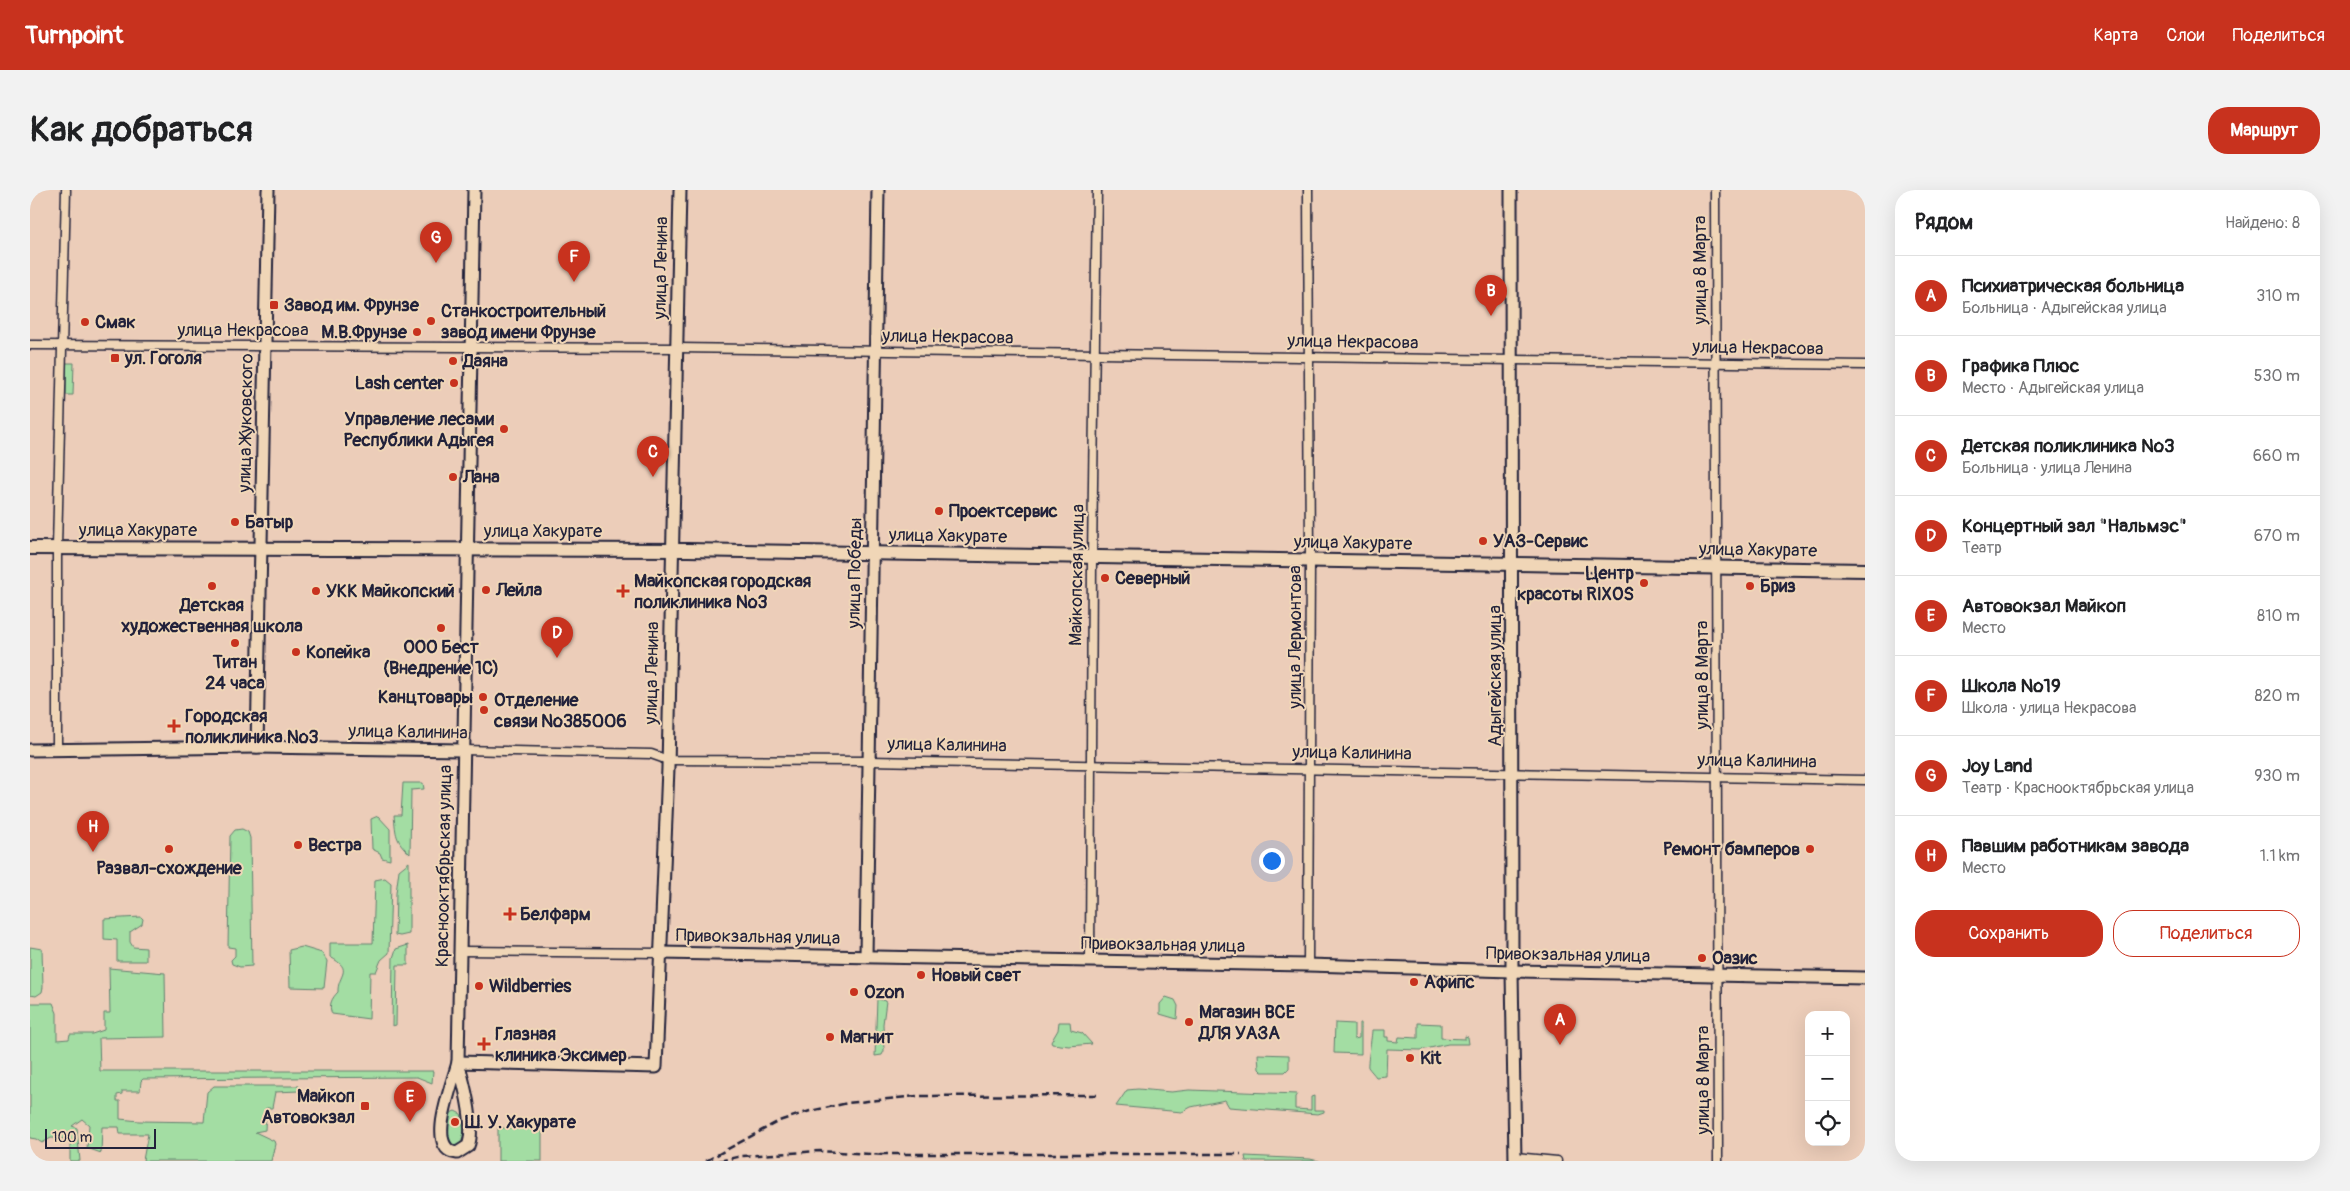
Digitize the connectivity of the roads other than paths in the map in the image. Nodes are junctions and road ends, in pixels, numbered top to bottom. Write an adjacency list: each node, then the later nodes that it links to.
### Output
1 (66, 190): 12 (street)
2 (268, 190): 10 (street, улица Жуковского)
3 (474, 190): 13 (street, Краснооктябрьская улица)
4 (680, 190): 14 (street, улица Ленина)
5 (878, 190): 15 (street, улица Победы)
6 (1097, 190): 16 (street, Майкопская улица)
7 (1308, 190): 17 (street, улица Лермонтова)
8 (1511, 190): 18 (street, Адыгейская улица)
9 (1715, 190): 19 (street, улица 8 Марта)
10 (264, 344): 12 (street, улица Некрасова); 13 (street, улица Некрасова); 24 (street, улица Жуковского)
11 (30, 345): 12 (street, улица Некрасова)
12 (62, 345): 21 (street)
13 (470, 346): 14 (street, улица Некрасова); 23 (street, Краснооктябрьская улица)
14 (678, 348): 15 (street, улица Некрасова); 25 (street, улица Ленина)
15 (876, 351): 16 (street, улица Некрасова); 26 (street, улица Победы)
16 (1095, 354): 17 (street, улица Некрасова); 27 (street, Майкопская улица)
17 (1310, 357): 18 (street, улица Некрасова); 28 (street, улица Лермонтова)
18 (1512, 359): 19 (street, улица Некрасова); 29 (street, Адыгейская улица)
19 (1715, 363): 20 (street, улица Некрасова); 30 (street, улица 8 Марта)
20 (1865, 365)
21 (57, 547): 22 (main road, улица Хакурате); 24 (main road, улица Хакурате); 34 (street)
22 (30, 548)
23 (466, 548): 24 (main road, улица Хакурате); 25 (main road, улица Хакурате); 35 (street, Краснооктябрьская улица)
24 (261, 549): 32 (street, улица Жуковского)
25 (671, 550): 26 (main road, улица Хакурате); 36 (street, улица Ленина)
26 (872, 552): 27 (main road, улица Хакурате); 37 (street, улица Победы)
27 (1092, 557): 28 (main road, улица Хакурате); 38 (street, Майкопская улица)
28 (1310, 559): 29 (main road, улица Хакурате); 39 (street, улица Лермонтова)
29 (1512, 564): 30 (main road, улица Хакурате); 40 (street, Адыгейская улица)
30 (1717, 567): 31 (main road, улица Хакурате); 41 (street, улица 8 Марта)
31 (1865, 570)
32 (257, 747): 34 (street, улица Калинина); 35 (street, улица Калинина)
33 (30, 750): 34 (street, улица Калинина)
34 (57, 750)
35 (463, 750): 36 (street, улица Калинина); 43 (street, Краснооктябрьская улица)
36 (668, 760): 37 (street, улица Калинина); 44 (street, улица Ленина)
37 (870, 761): 38 (street, улица Калинина); 45 (street, улица Победы)
38 (1091, 765): 39 (street, улица Калинина); 46 (street, Майкопская улица)
39 (1309, 770): 40 (street, улица Калинина); 47 (street, улица Лермонтова)
40 (1512, 773): 41 (street, улица Калинина); 48 (street, Адыгейская улица)
41 (1716, 778): 42 (street, улица Калинина); 49 (street, улица 8 Марта)
42 (1865, 780)
43 (461, 951): 44 (street, Привокзальная улица); 51 (street, Краснооктябрьская улица)
44 (661, 953): 45 (street, Привокзальная улица); 51 (street, улица Ленина)
45 (866, 956): 46 (street, Привокзальная улица)
46 (1090, 961): 47 (street, Привокзальная улица)
47 (1308, 964): 48 (street, Привокзальная улица)
48 (1512, 971): 49 (street, Привокзальная улица); 54 (street, Адыгейская улица)
49 (1717, 975): 50 (street, Привокзальная улица); 56 (street, улица 8 Марта)
50 (1865, 978)
51 (458, 1062): 52 (street); 53 (street)
52 (468, 1113): 53 (street); 53 (street)
53 (443, 1114)
54 (1515, 1159): 55 (street)
55 (1557, 1161)
56 (1718, 1161)

